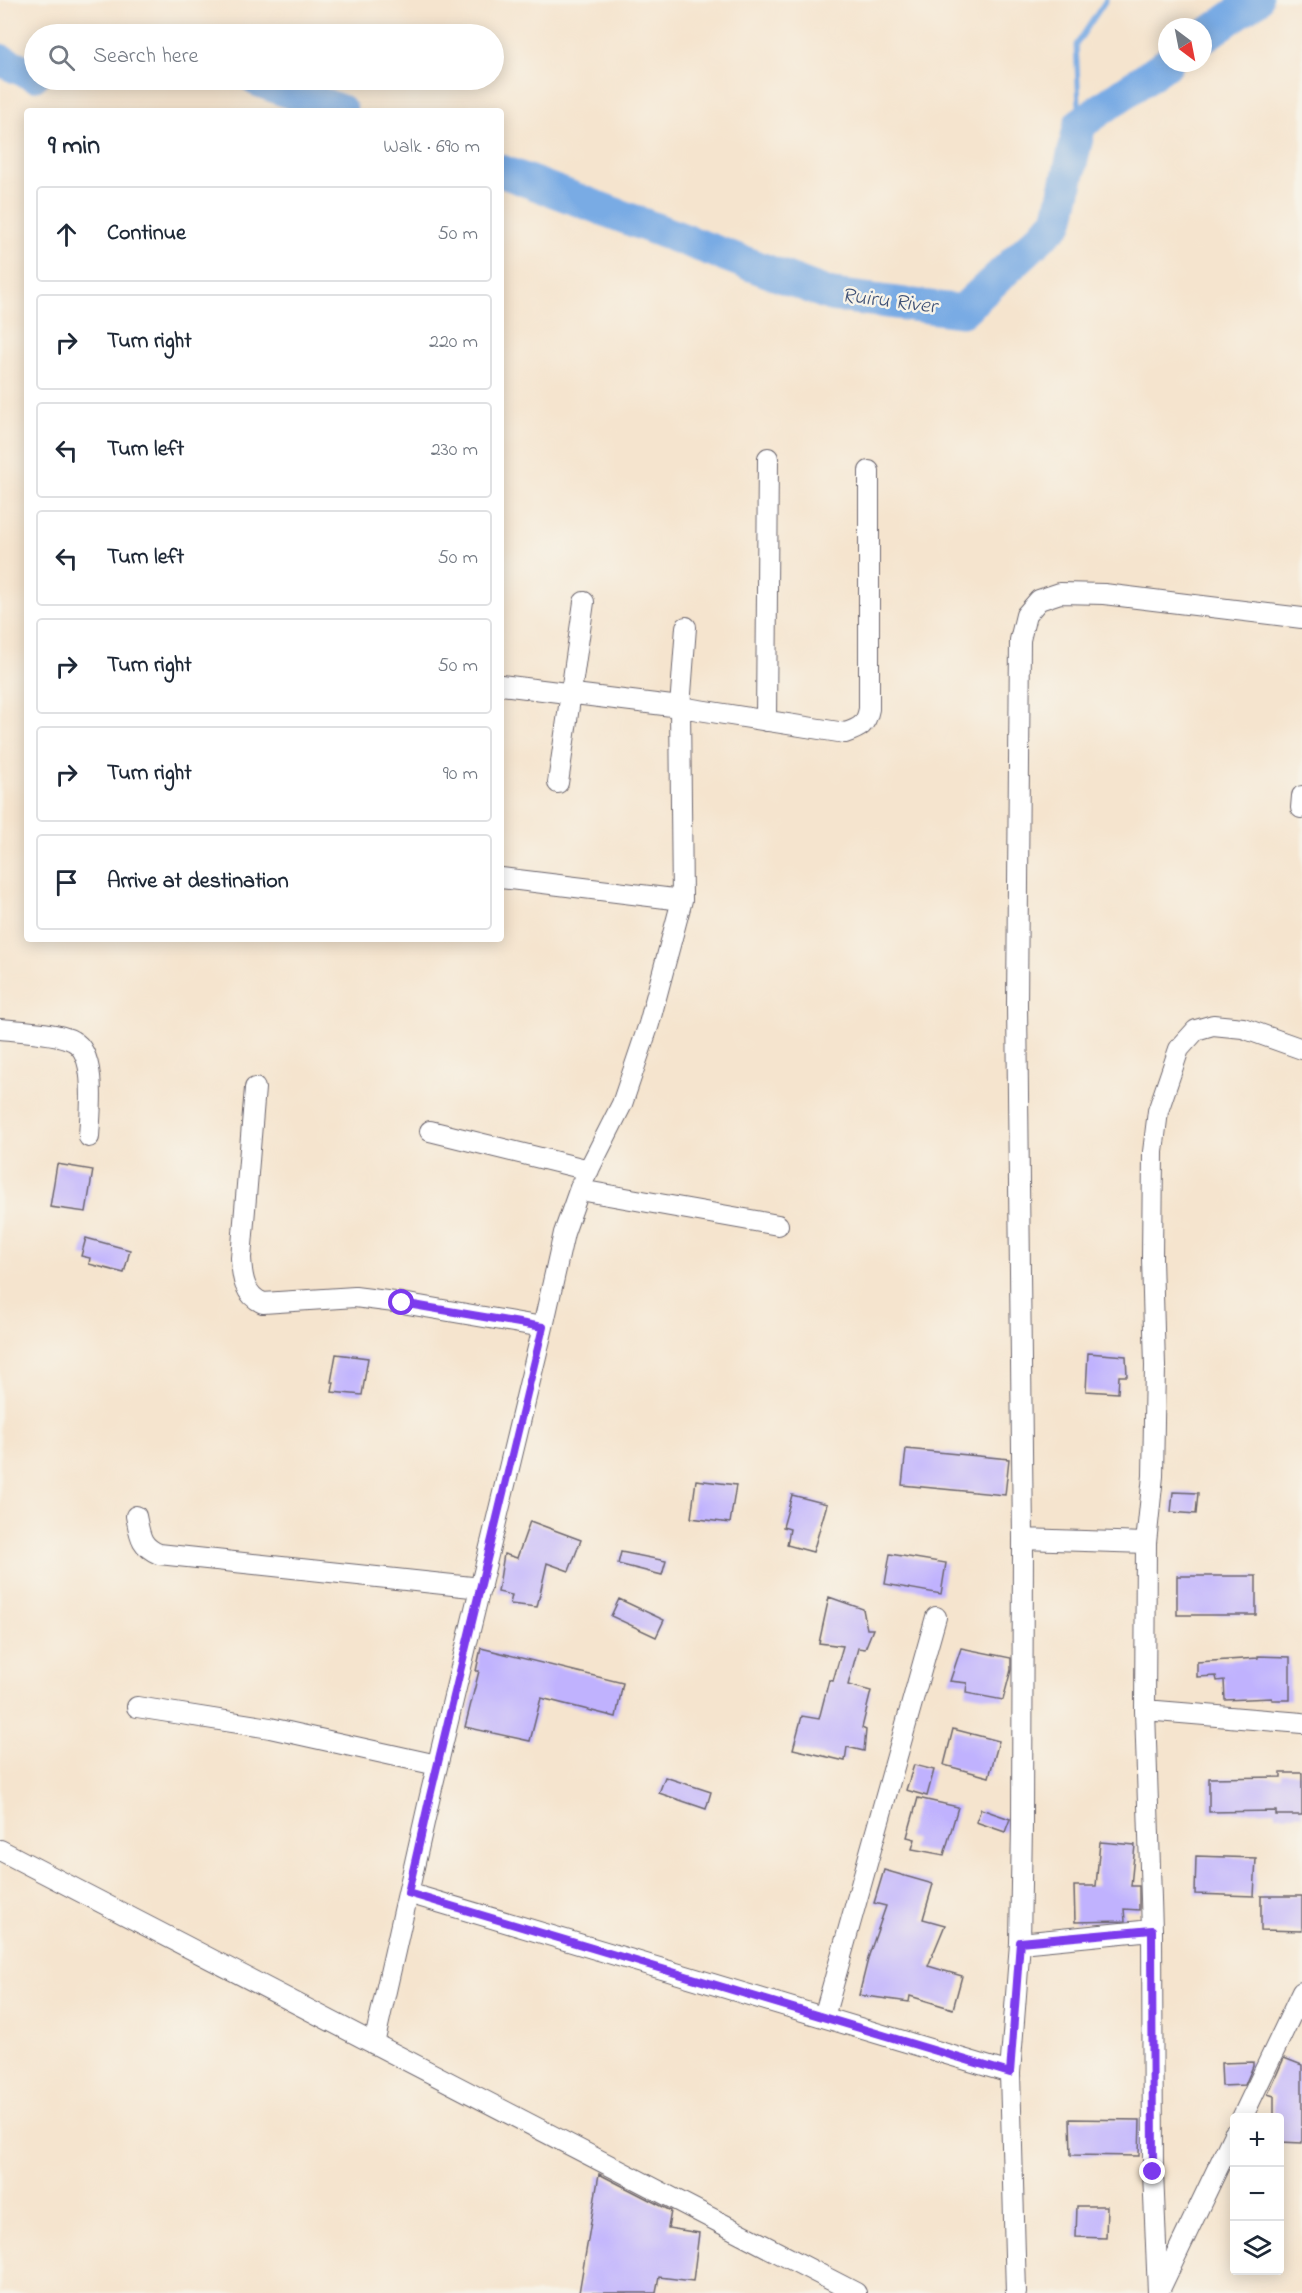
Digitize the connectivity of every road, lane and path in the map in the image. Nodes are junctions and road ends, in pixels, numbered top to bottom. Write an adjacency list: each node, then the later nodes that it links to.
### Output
1 (768, 458): 9 (street)
2 (868, 471): 9 (street)
3 (584, 602): 7 (street)
4 (1302, 618): 23 (street)
5 (686, 627): 8 (street)
6 (504, 685): 7 (street)
7 (570, 693): 8 (street); 10 (street)
8 (680, 708): 9 (street); 12 (street)
9 (766, 721)
10 (558, 783)
11 (504, 878): 12 (street)
12 (682, 900): 18 (street)
13 (0, 1029): 17 (street)
14 (1302, 1049): 24 (street)
15 (255, 1088): 21 (street)
16 (430, 1131): 18 (street)
17 (89, 1137)
18 (589, 1170): 19 (street)
19 (580, 1190): 20 (street); 21 (street)
20 (778, 1226)
21 (543, 1327): 25 (street)
22 (136, 1516): 25 (street)
23 (1023, 1539): 24 (street); 34 (street)
24 (1146, 1543): 28 (street)
25 (481, 1588): 30 (street)
26 (936, 1617): 36 (street)
27 (137, 1707): 30 (street)
28 (1145, 1710): 29 (street); 33 (street)
29 (1302, 1723)
30 (437, 1765): 32 (street)
31 (0, 1850): 37 (street)
32 (408, 1893): 36 (street); 37 (street)
33 (1152, 1930): 34 (street); 43 (street)
34 (1020, 1942): 38 (street)
35 (1302, 1992): 39 (street)
36 (824, 2017): 38 (street)
37 (374, 2044): 41 (street)
38 (1010, 2073): 42 (street)
39 (1244, 2113)
40 (1230, 2142): 43 (street)
41 (856, 2293)
42 (1016, 2293)
43 (1158, 2293)

